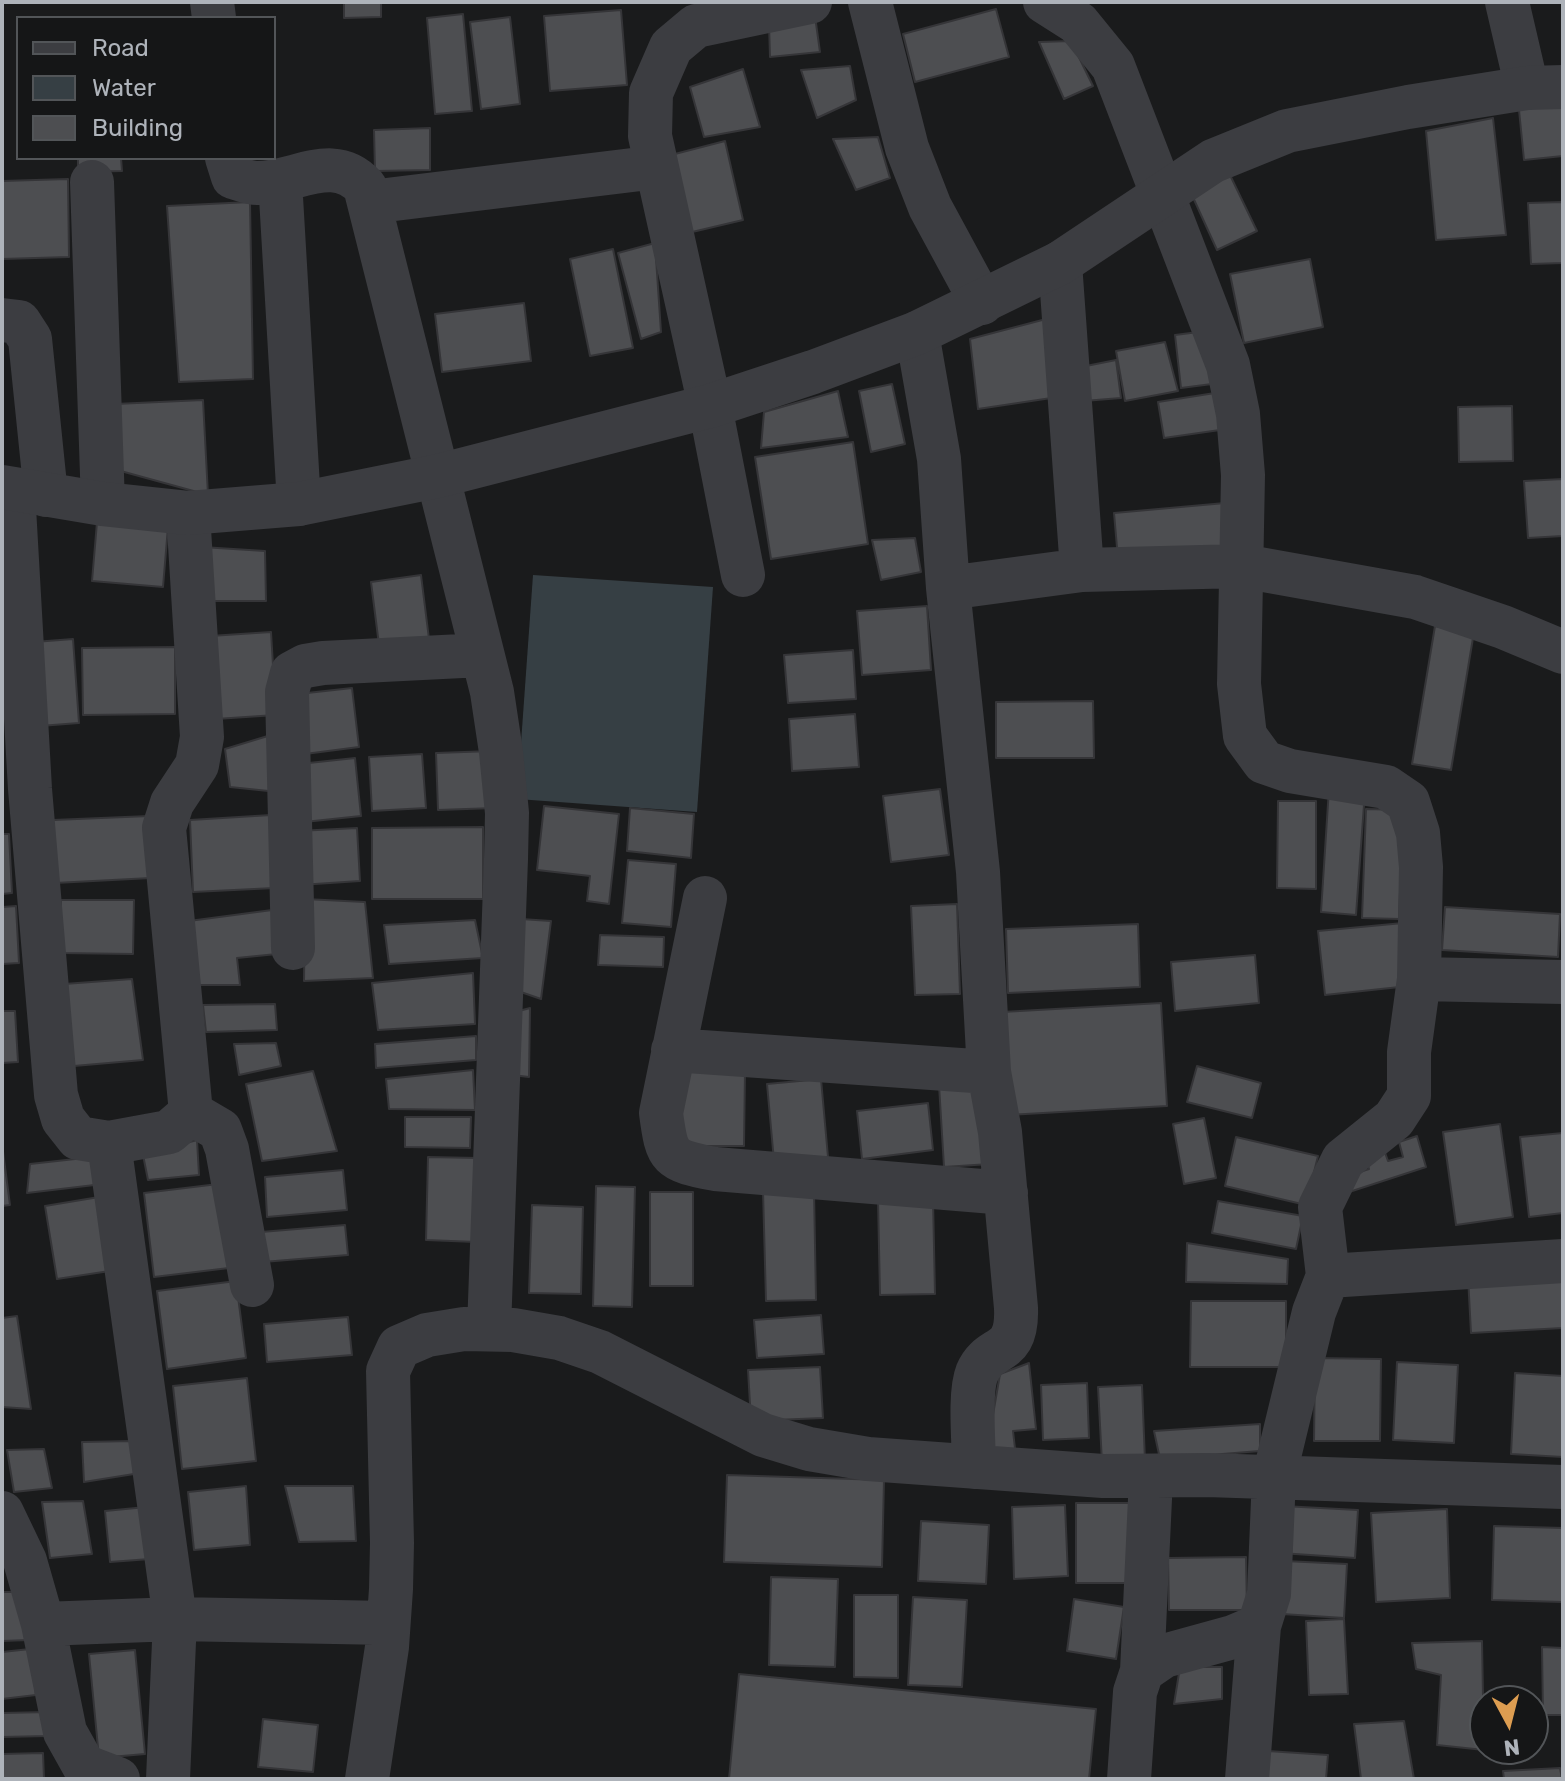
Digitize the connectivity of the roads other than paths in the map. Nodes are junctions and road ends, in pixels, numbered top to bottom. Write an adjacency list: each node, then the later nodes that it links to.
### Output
1 (810, 2): 7 (street)
2 (870, 2): 13 (street)
3 (1045, 2): 10 (street)
4 (1507, 2): 5 (street)
5 (1545, 88): 10 (street)
6 (228, 160): 8 (street)
7 (657, 167): 11 (street); 16 (street)
8 (280, 180): 11 (street); 20 (street)
9 (92, 182): 19 (street)
10 (1162, 196): 12 (street); 22 (street)
11 (370, 202): 17 (street)
12 (1060, 263): 13 (street); 23 (street)
13 (982, 303): 15 (street)
14 (2, 320): 18 (street)
15 (917, 333): 16 (street); 25 (street)
16 (710, 406): 17 (street); 24 (street)
17 (438, 476): 20 (street); 27 (street)
18 (20, 491): 19 (street); 28 (street)
19 (103, 504): 21 (street)
20 (299, 504): 21 (street)
21 (188, 513): 35 (street)
22 (1242, 566): 23 (street); 26 (street); 31 (street)
23 (1082, 570): 25 (street)
24 (743, 575)
25 (948, 588): 34 (street)
26 (1563, 652)
27 (482, 655): 30 (street); 41 (street)
28 (15, 753): 36 (street)
29 (705, 898): 33 (street)
30 (293, 948)
31 (1419, 979): 32 (street); 39 (street)
32 (1563, 982)
33 (673, 1050): 34 (street); 37 (street)
34 (989, 1072): 37 (street)
35 (191, 1113): 36 (street); 40 (street)
36 (109, 1143): 47 (street)
37 (1006, 1193): 42 (street)
38 (1563, 1261): 39 (street)
39 (1328, 1276): 44 (street)
40 (252, 1285)
41 (489, 1329): 42 (street); 48 (street)
42 (974, 1467): 43 (street)
43 (1151, 1477): 44 (street); 51 (street)
44 (1274, 1477): 45 (street); 50 (street)
45 (1563, 1487)
46 (2, 1513): 49 (street)
47 (175, 1619): 48 (street); 49 (street); 53 (street)
48 (388, 1623): 54 (street)
49 (43, 1624): 52 (street)
50 (1259, 1626): 51 (street); 56 (street)
51 (1142, 1671): 55 (street)
52 (118, 1779)
53 (168, 1779)
54 (367, 1779)
55 (1129, 1779)
56 (1247, 1779)

